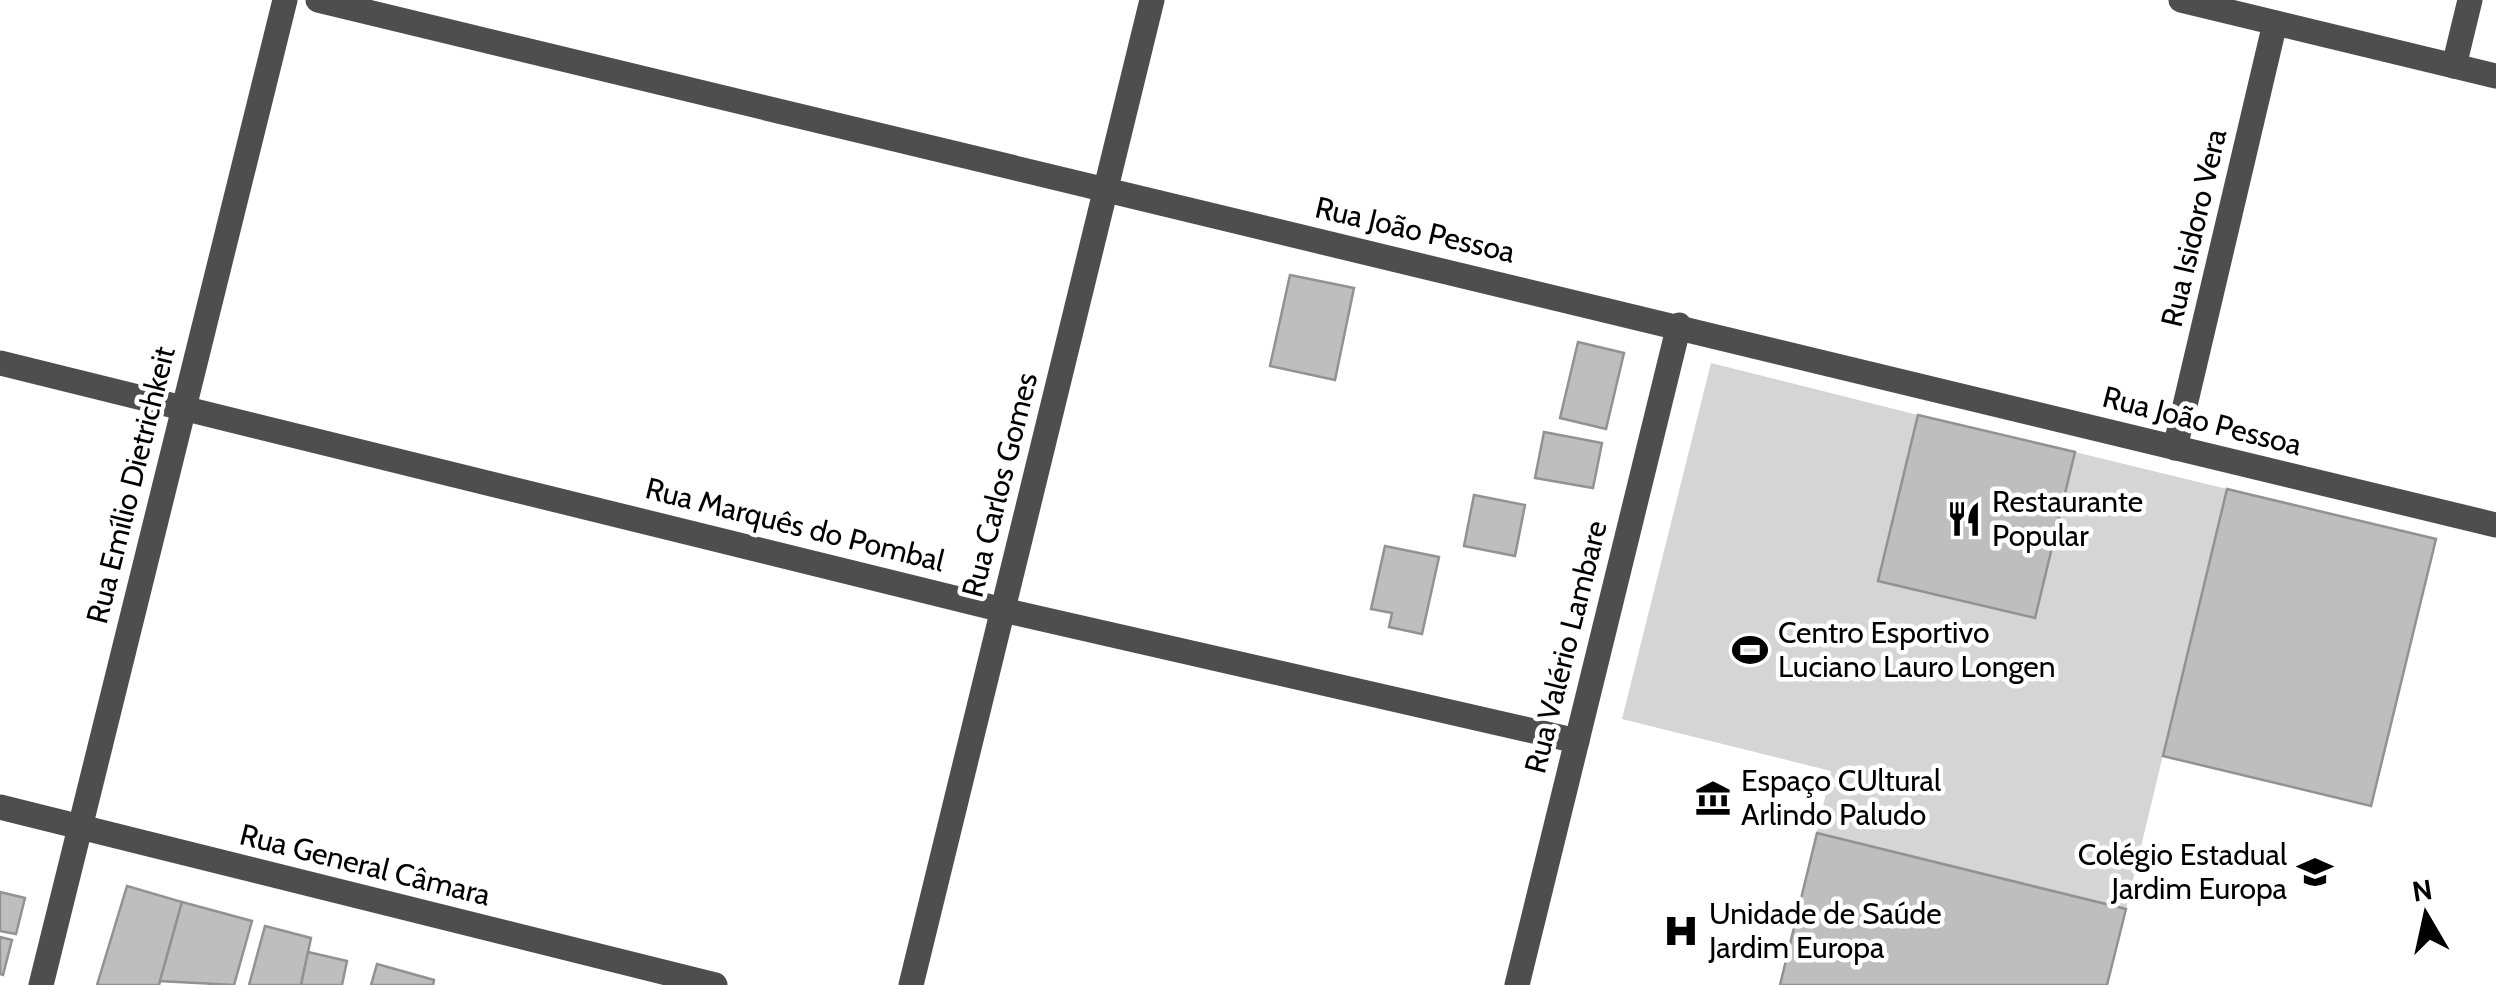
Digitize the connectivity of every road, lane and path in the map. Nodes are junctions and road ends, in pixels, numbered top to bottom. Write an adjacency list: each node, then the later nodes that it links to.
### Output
1 (285, 0): 12 (street, Rua Emílio Dietrichkeit)
2 (318, 0): 9 (street, Rua João Pessoa)
3 (1152, 0): 9 (street, Rua Carlos Gomes)
4 (2181, 0): 6 (street)
5 (2470, 0): 7 (street)
6 (2276, 23): 7 (street); 13 (street, Rua Isidoro Vera)
7 (2454, 66): 8 (street)
8 (2496, 76)
9 (1106, 190): 10 (street, Rua João Pessoa); 15 (street, Rua Carlos Gomes)
10 (1679, 326): 13 (street, Rua João Pessoa); 16 (street, Rua Valério Lambare)
11 (0, 363): 12 (street, Rua Marquês do Pombal)
12 (184, 408): 15 (street, Rua Marquês do Pombal); 18 (street, Rua Emílio Dietrichkeit)
13 (2175, 448): 14 (street, Rua João Pessoa)
14 (2496, 525)
15 (1003, 610): 16 (street, Rua Marquês do Pombal); 21 (street, Rua Carlos Gomes)
16 (1577, 741): 22 (street, Rua Valério Lambare)
17 (0, 808): 18 (street, Rua General Câmara)
18 (80, 827): 19 (street, Rua Emílio Dietrichkeit); 20 (street, Rua General Câmara)
19 (41, 985)
20 (715, 985)
21 (911, 985)
22 (1517, 985)

